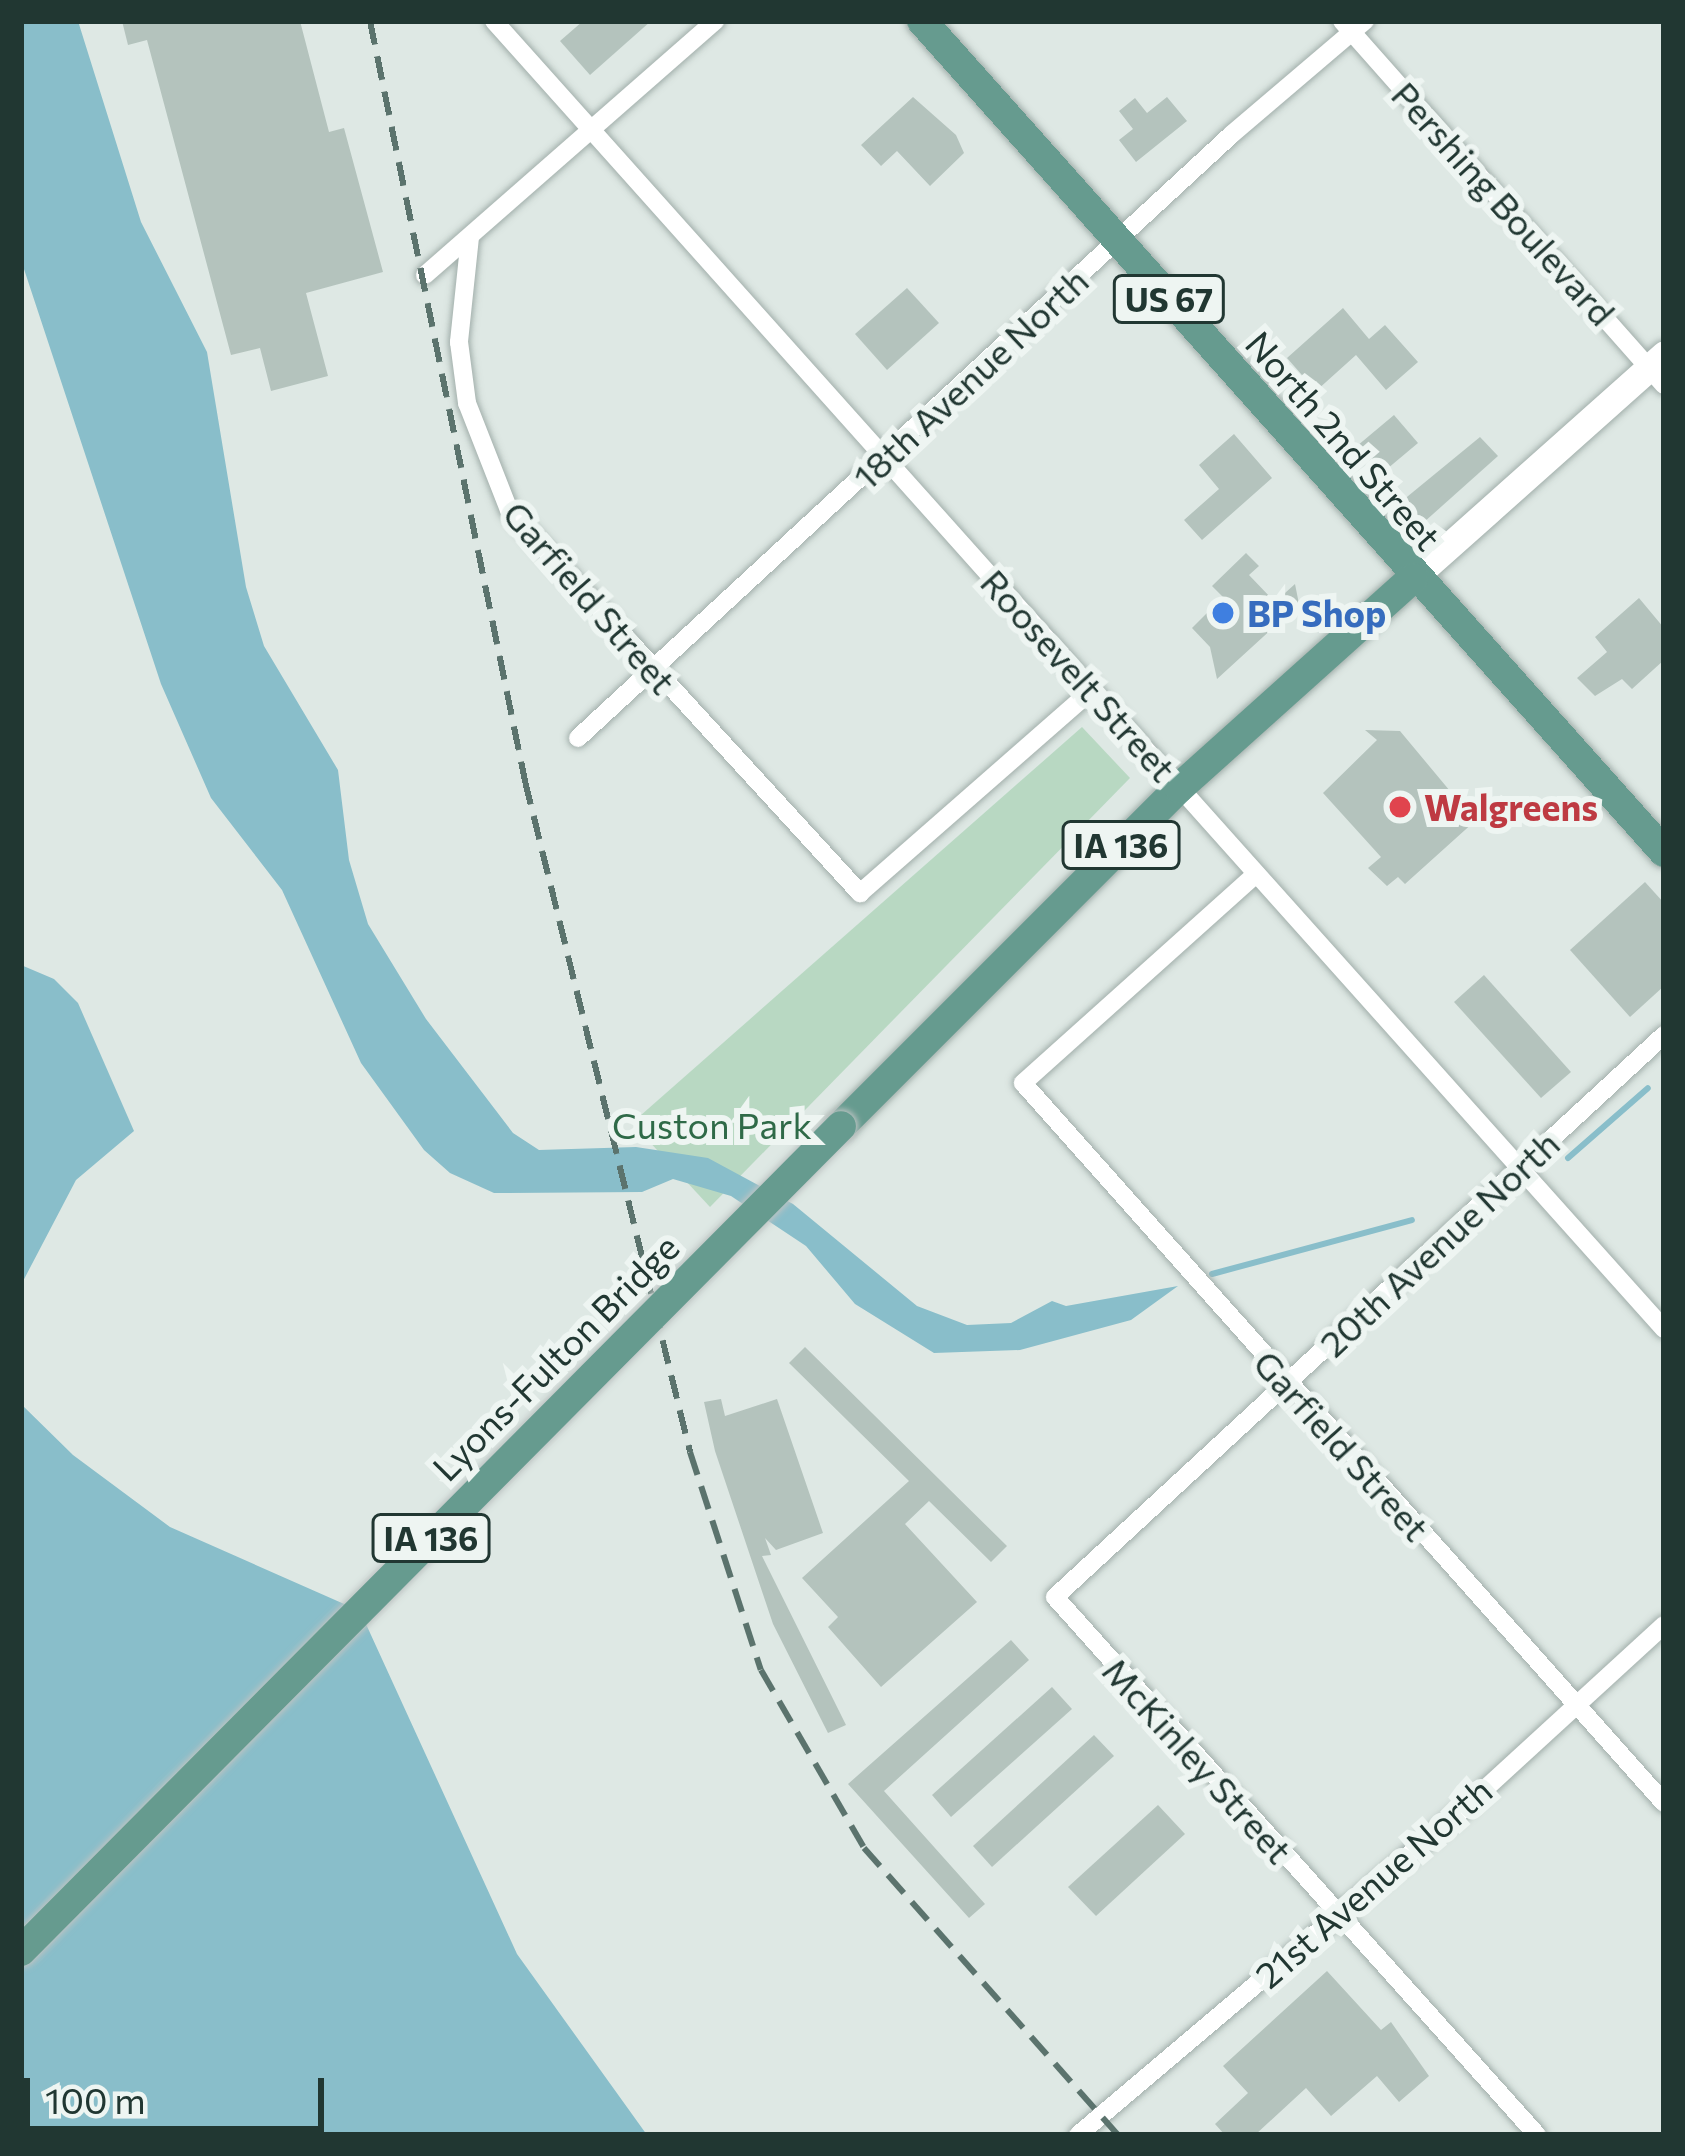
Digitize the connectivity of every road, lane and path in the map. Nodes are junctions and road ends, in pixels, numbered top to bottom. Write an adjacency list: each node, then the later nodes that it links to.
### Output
1 (494, 21): 5 (street, Roosevelt Street)
2 (715, 21): 5 (street)
3 (922, 21): 7 (main road, North 2nd Street / US 67)
4 (1353, 25): 7 (street, 18th Avenue North); 9 (street, Pershing Boulevard)
5 (588, 133): 6 (street); 10 (street, Roosevelt Street)
6 (470, 237): 8 (street); 12 (street, Garfield Street)
7 (1118, 241): 10 (street, 18th Avenue North); 11 (main road, North 2nd Street / US 67)
8 (425, 275)
9 (1659, 369): 11 (main road)
10 (884, 459): 12 (street, 18th Avenue North); 13 (street, Roosevelt Street)
11 (1413, 578): 15 (main road, IA 136); 16 (main road, North 2nd Street / US 67)
12 (655, 674): 13 (street, Garfield Street); 14 (street, 18th Avenue North)
13 (1091, 691): 15 (street, Roosevelt Street)
14 (578, 738)
15 (1179, 788): 17 (street, Roosevelt Street); 27 (main road, Lyons-Fulton Bridge / IA 136, bridge)
16 (1664, 852)
17 (1256, 874): 19 (street, Roosevelt Street); 21 (street, Garfield Street)
18 (1664, 1035): 19 (street, 20th Avenue North)
19 (1522, 1167): 20 (street, Roosevelt Street); 21 (street, 20th Avenue North)
20 (1664, 1329)
21 (1287, 1383): 22 (street, 20th Avenue North); 24 (street, Garfield Street)
22 (1055, 1597): 26 (street, McKinley Street)
23 (1664, 1625): 24 (street, 21st Avenue North)
24 (1571, 1706): 25 (street, Garfield Street); 26 (street, 21st Avenue North)
25 (1664, 1803)
26 (1336, 1914): 28 (street, 21st Avenue North); 29 (street, McKinley Street)
27 (21, 1951)
28 (1078, 2135)
29 (1537, 2135)

